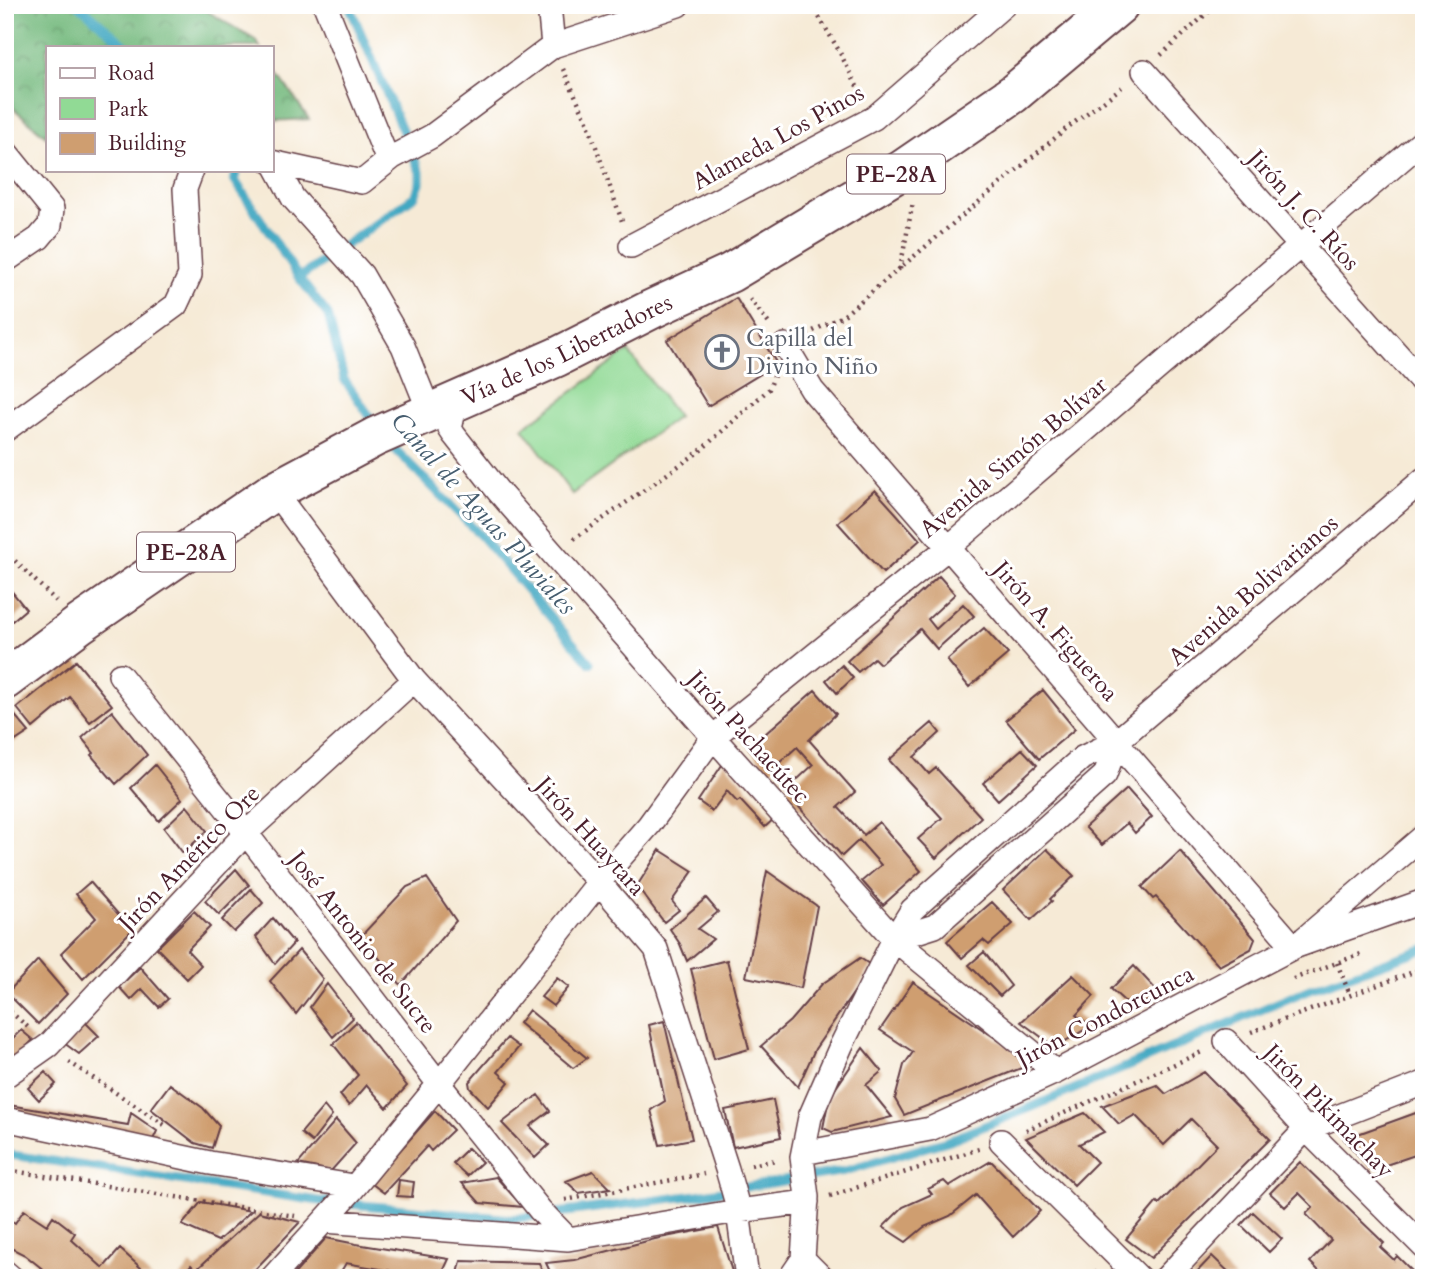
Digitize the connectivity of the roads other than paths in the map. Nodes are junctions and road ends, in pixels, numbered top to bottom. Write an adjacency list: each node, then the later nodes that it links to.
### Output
1 (325, 5): 10 (street)
2 (548, 5): 6 (street)
3 (678, 5): 6 (street)
4 (1004, 5): 13 (street, Alameda Los Pinos)
5 (1119, 5): 18 (highway, Vía de los Libertadores / PE-28A)
6 (553, 46): 10 (street)
7 (1144, 71): 14 (street, Jirón J. C. Ríos)
8 (1424, 140): 14 (street, Avenida Simón Bolívar)
9 (5, 151): 15 (street)
10 (390, 159): 11 (street)
11 (273, 162): 18 (street)
12 (191, 172): 19 (street)
13 (631, 246)
14 (1300, 246): 17 (street, Jirón J. C. Ríos); 22 (street, Avenida Simón Bolívar)
15 (5, 261)
16 (785, 345): 22 (street, Jirón A. Figueroa)
17 (1424, 384)
18 (443, 407): 21 (highway, Vía de los Libertadores / PE-28A); 26 (street, Jirón Pachacútec)
19 (5, 430)
20 (1424, 478): 27 (street, Avenida Bolivarianos)
21 (274, 491): 24 (highway, Vía de los Libertadores / PE-28A); 25 (street, Jirón Huaytara)
22 (949, 547): 26 (street, Avenida Simón Bolívar); 27 (street, Jirón A. Figueroa)
23 (120, 676): 28 (street, José Antonio de Sucre)
24 (5, 680)
25 (414, 680): 28 (street, Jirón Américo Ore); 30 (street, Jirón Huaytara)
26 (713, 737): 30 (street, Avenida Simón Bolívar); 32 (street, Jirón Pachacútec)
27 (1117, 741): 32 (street, Avenida Bolivarianos); 33 (street, Jirón A. Figueroa)
28 (246, 833): 36 (street, Jirón Américo Ore); 38 (street, José Antonio de Sucre)
29 (1424, 836): 33 (street)
30 (599, 882): 38 (street, Avenida Simón Bolívar); 45 (street, Jirón Huaytara)
31 (1424, 901): 33 (street, Jirón Condorcunca)
32 (894, 939): 35 (street, Jirón Pachacútec); 42 (street, Avenida Bolivarianos)
33 (1294, 947): 35 (street, Jirón Condorcunca)
34 (1226, 1041): 40 (street, Jirón Pikimachay)
35 (1056, 1072): 42 (street, Jirón Condorcunca)
36 (5, 1076)
37 (1424, 1083): 40 (street)
38 (439, 1084): 43 (street, Avenida Simón Bolívar); 47 (street, José Antonio de Sucre)
39 (5, 1119): 43 (street)
40 (1306, 1129): 48 (street, Jirón Pikimachay); 56 (street)
41 (1001, 1141): 55 (street)
42 (802, 1155): 44 (street, Avenida Bolivarianos)
43 (353, 1188): 46 (street, Avenida Simón Bolívar)
44 (807, 1200): 45 (street); 49 (street, Avenida Bolivarianos)
45 (737, 1208): 47 (street); 53 (street, Jirón Huaytara)
46 (325, 1220): 47 (street); 52 (street, Avenida Simón Bolívar)
47 (565, 1236)
48 (1424, 1247)
49 (797, 1268): 54 (street)
50 (5, 1272): 51 (street)
51 (12, 1278)
52 (272, 1278)
53 (747, 1278)
54 (822, 1278)
55 (1139, 1278)
56 (1166, 1278)

